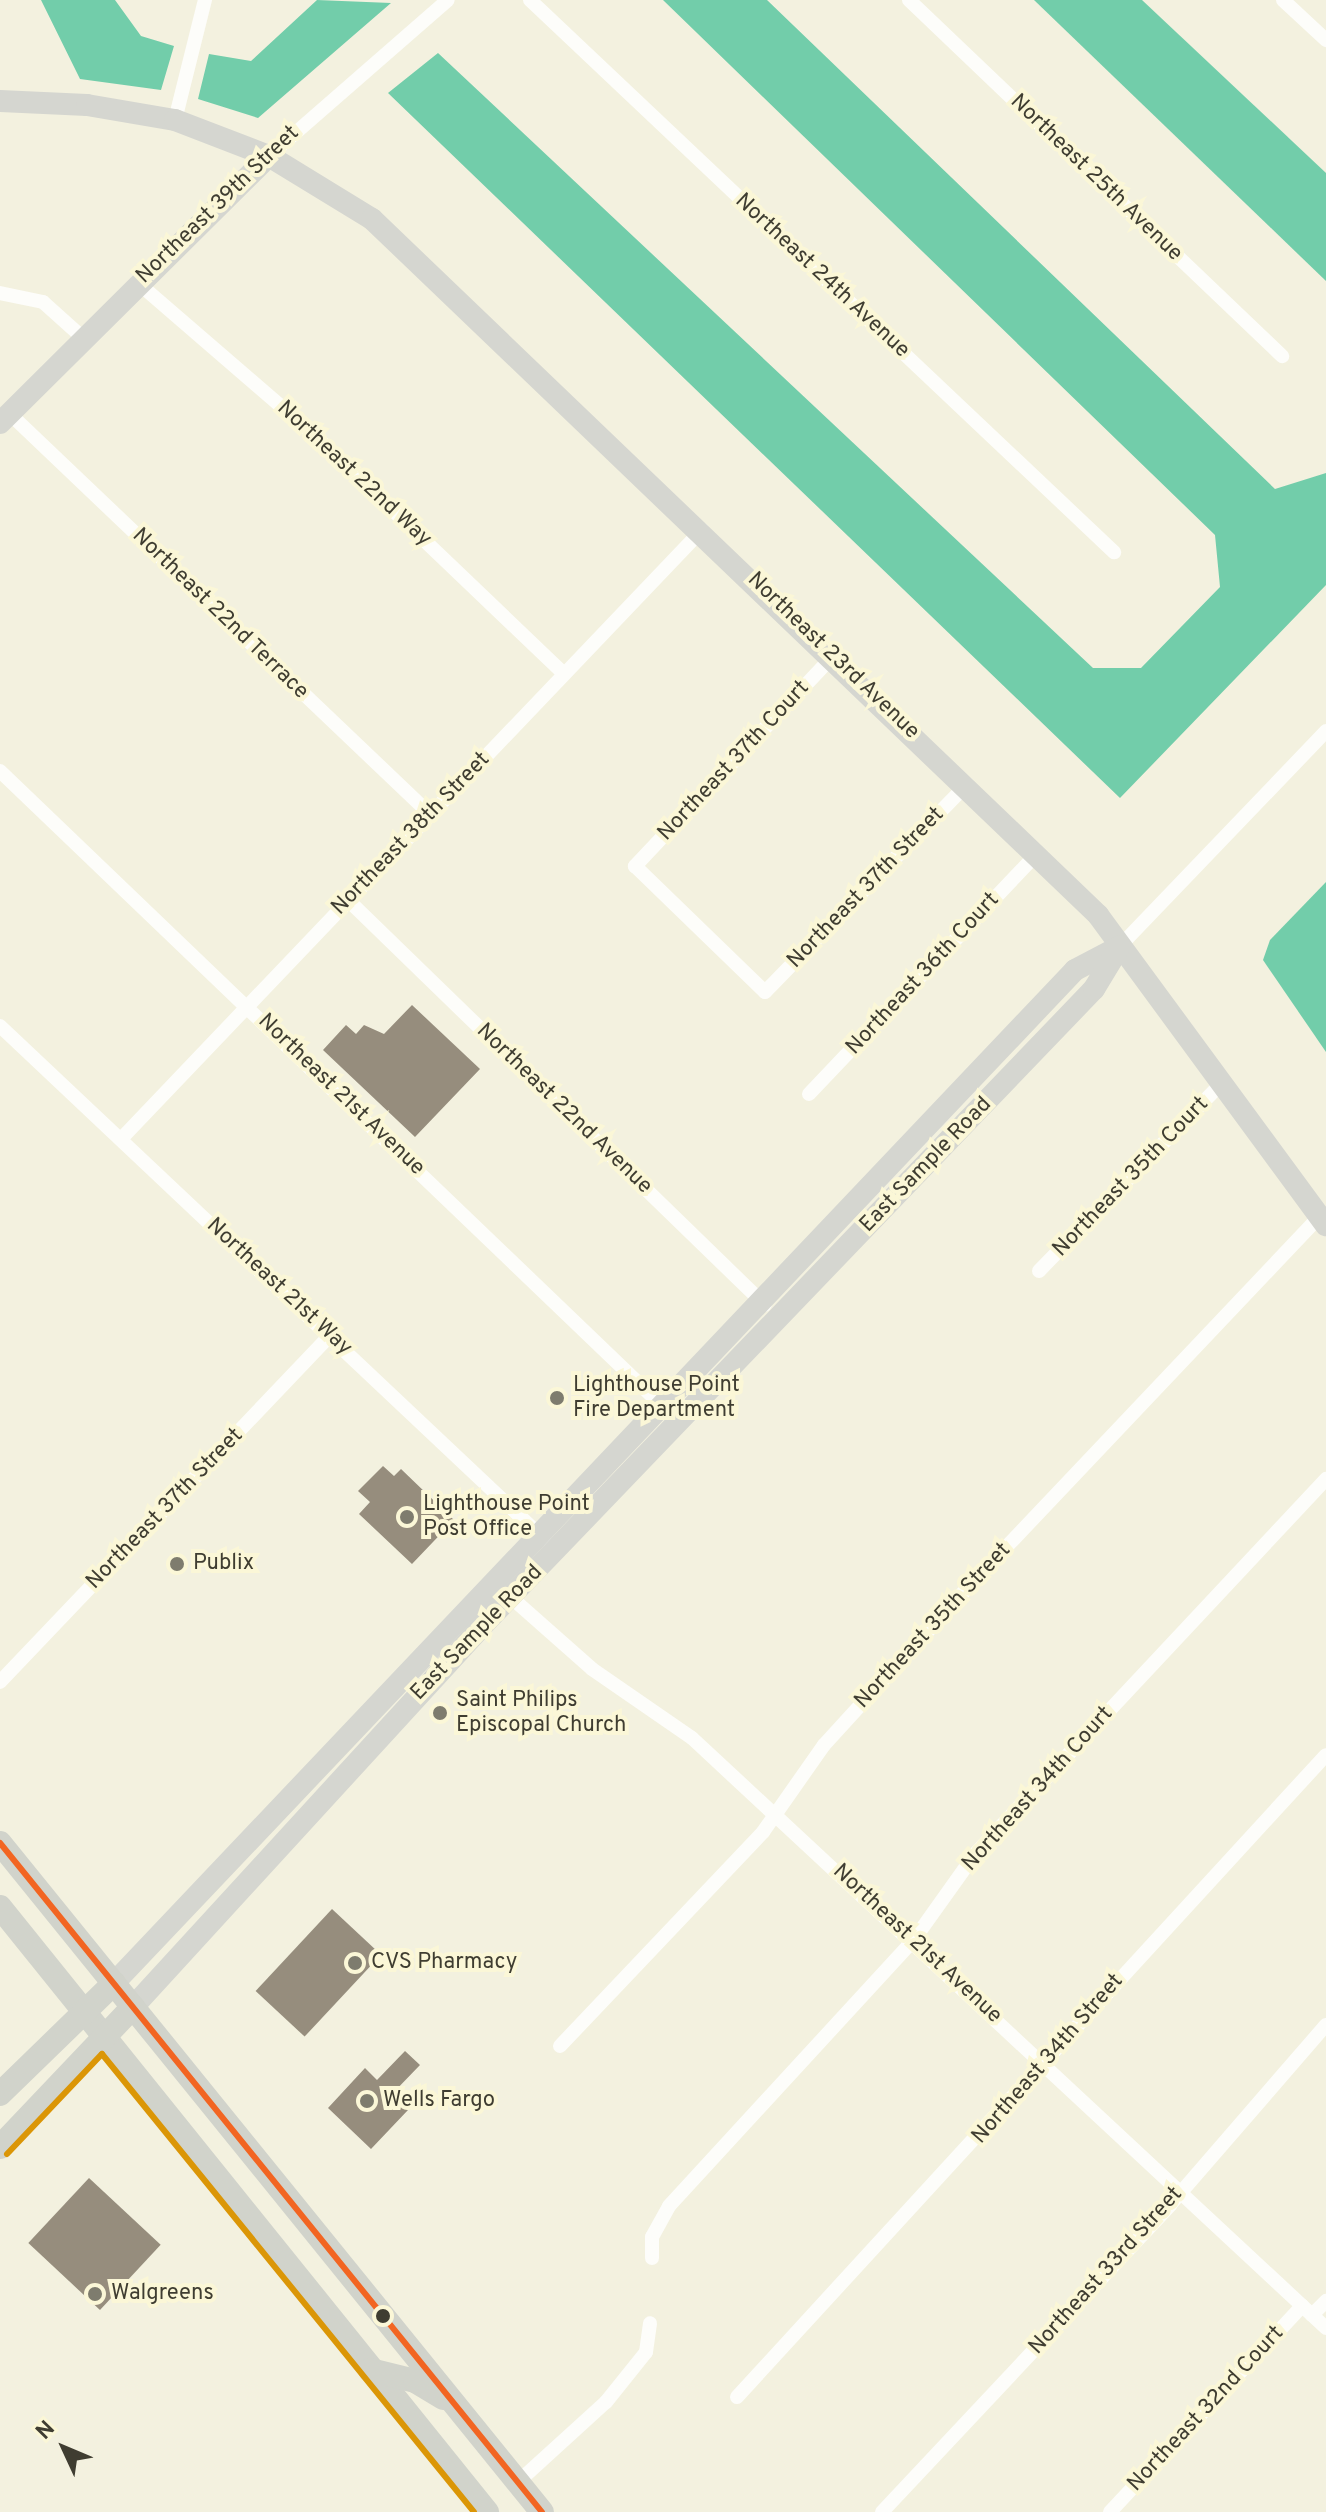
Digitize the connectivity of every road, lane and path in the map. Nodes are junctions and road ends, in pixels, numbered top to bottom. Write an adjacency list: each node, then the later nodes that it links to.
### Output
1 (205, 0): 8 (street)
2 (448, 0): 9 (street, Northeast 39th Street)
3 (530, 0): 16 (street, Northeast 24th Avenue)
4 (909, 0): 13 (street, Northeast 25th Avenue)
5 (1283, 0): 6 (street)
6 (1326, 40)
7 (0, 101): 8 (street, Northeast 23rd Avenue)
8 (178, 110): 9 (street, Northeast 23rd Avenue)
9 (269, 156): 10 (street, Northeast 39th Street); 15 (street, Northeast 23rd Avenue)
10 (137, 282): 12 (street, Northeast 39th Street); 18 (street, Northeast 22nd Way)
11 (0, 293): 12 (street)
12 (82, 337): 14 (street, Northeast 39th Street)
13 (1282, 356)
14 (5, 418): 22 (street, Northeast 22nd Terrace)
15 (702, 530): 17 (street, Northeast 23rd Avenue); 18 (street, Northeast 38th Street)
16 (1114, 552)
17 (833, 656): 21 (street, Northeast 23rd Avenue); 26 (street, Northeast 37th Court)
18 (564, 674): 22 (street, Northeast 38th Street)
19 (1326, 731): 25 (street, East Sample Road)
20 (0, 771): 27 (street, Northeast 21st Avenue)
21 (967, 784): 23 (street, Northeast 23rd Avenue); 26 (street, Northeast 37th Street)
22 (430, 814): 24 (street, Northeast 38th Street)
23 (1037, 854): 25 (street, Northeast 23rd Avenue); 32 (street, Northeast 36th Court)
24 (348, 900): 27 (street, Northeast 38th Street); 36 (street, Northeast 22nd Avenue)
25 (1120, 946): 29 (street, East Sample Road); 30 (street, East Sample Road); 31 (street, Northeast 23rd Avenue)
26 (765, 992)
27 (248, 1005): 33 (street, Northeast 38th Street); 39 (street, Northeast 21st Avenue)
28 (0, 1026): 33 (street, Northeast 21st Way)
29 (992, 1056): 30 (street); 36 (street, East Sample Road)
30 (1012, 1075): 37 (street, East Sample Road)
31 (1222, 1083): 34 (street, Northeast 23rd Avenue); 35 (street, Northeast 35th Court)
32 (809, 1094)
33 (121, 1139): 38 (street, Northeast 21st Way)
34 (1322, 1221): 50 (street, Northeast 35th Street)
35 (1039, 1271)
36 (761, 1299): 37 (street, Northeast 22nd Avenue); 39 (street, East Sample Road)
37 (776, 1321): 40 (street, East Sample Road)
38 (331, 1335): 42 (street, Northeast 21st Way); 47 (street, Northeast 37th Street)
39 (659, 1403): 40 (street, Northeast 21st Avenue); 42 (street, East Sample Road)
40 (679, 1422): 43 (street, East Sample Road)
41 (1326, 1479): 53 (street, Northeast 34th Court)
42 (536, 1532): 43 (street, Northeast 21st Way); 44 (street, East Sample Road)
43 (556, 1550): 45 (street, East Sample Road)
44 (491, 1580): 45 (street, Northeast 21st Avenue); 46 (street, East Sample Road)
45 (511, 1597): 48 (street, East Sample Road); 50 (street, Northeast 21st Avenue)
46 (421, 1654): 48 (street); 54 (street, East Sample Road)
47 (0, 1682)
48 (426, 1686): 55 (street, East Sample Road)
49 (1326, 1755): 60 (street, Northeast 34th Street)
50 (776, 1815): 53 (street, Northeast 21st Avenue); 59 (street, Northeast 35th Street)
51 (0, 1843): 54 (main road)
52 (0, 1907): 56 (main road)
53 (913, 1941): 60 (street, Northeast 21st Avenue); 64 (street, Northeast 34th Court)
54 (114, 1983): 55 (main road); 56 (main road, East Sample Road)
55 (133, 2007): 58 (main road, East Sample Road); 71 (main road)
56 (81, 2010): 58 (main road); 61 (main road, East Sample Road)
57 (1326, 2025): 63 (street, Northeast 33rd Street)
58 (103, 2039): 62 (main road, East Sample Road); 69 (main road)
59 (560, 2046)
60 (1048, 2065): 63 (street, Northeast 21st Avenue); 70 (street, Northeast 34th Street)
61 (0, 2094)
62 (0, 2147)
63 (1181, 2190): 66 (street, Northeast 21st Avenue); 75 (street, Northeast 33rd Street)
64 (652, 2258)
65 (1326, 2301): 66 (street, Northeast 32nd Court)
66 (1307, 2311): 68 (street, Northeast 21st Avenue); 76 (street, Northeast 32nd Court)
67 (650, 2323): 72 (street)
68 (1326, 2328)
69 (370, 2370): 71 (main road); 73 (main road)
70 (737, 2397)
71 (458, 2407): 72 (main road)
72 (518, 2482): 74 (main road)
73 (487, 2512)
74 (542, 2512)
75 (882, 2512)
76 (1110, 2512)

